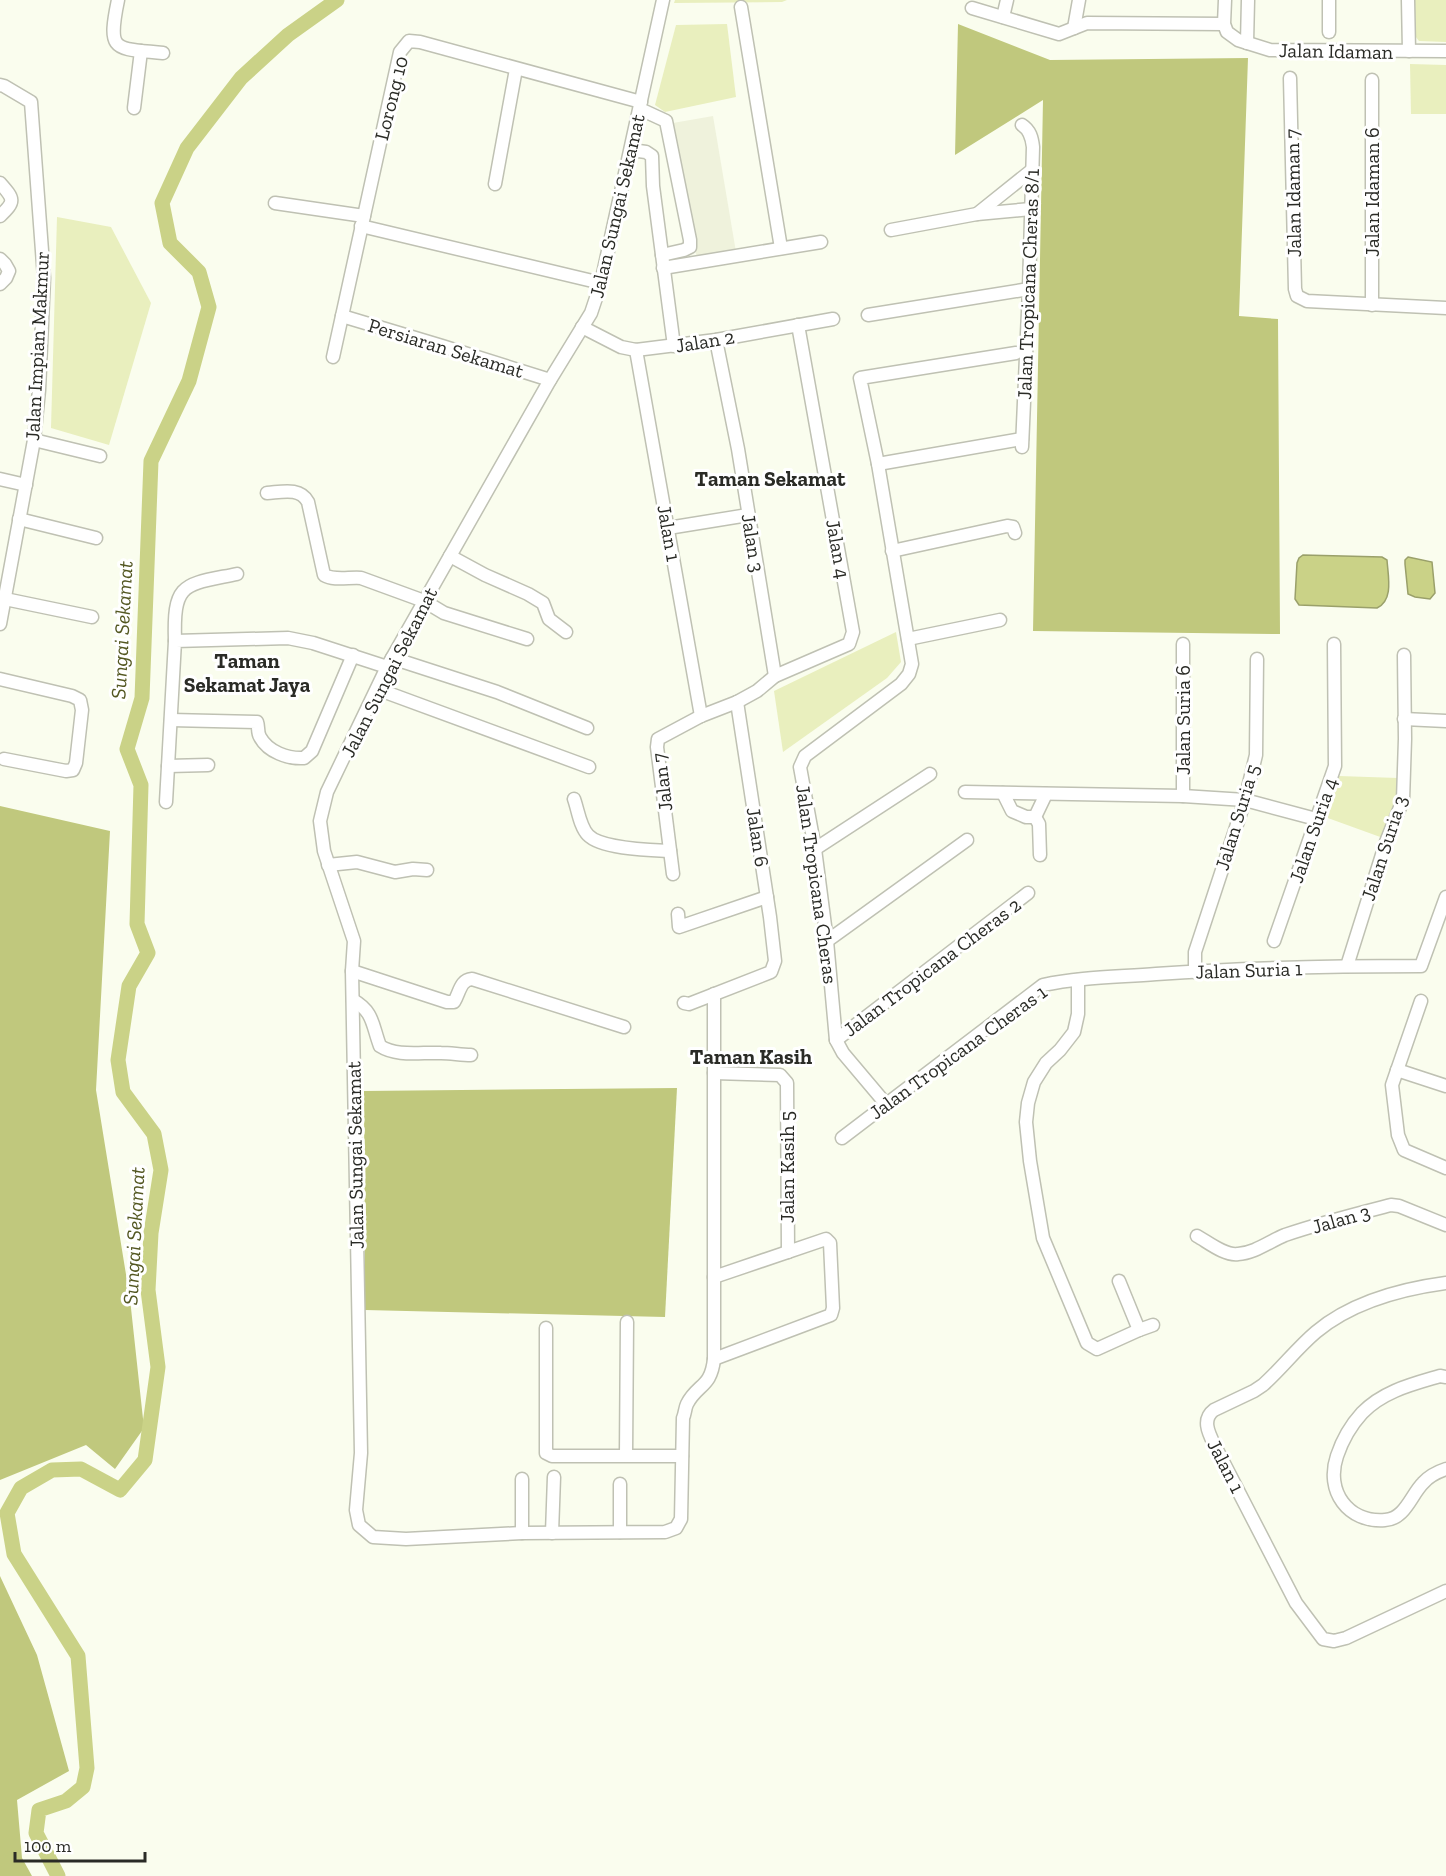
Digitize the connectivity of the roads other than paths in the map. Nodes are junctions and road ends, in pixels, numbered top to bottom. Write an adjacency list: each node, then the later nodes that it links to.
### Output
1 (118, 0): 16 (street)
2 (663, 0): 24 (street, Jalan Sungai Sekamat)
3 (1007, 0): 11 (street)
4 (1079, 0): 13 (street)
5 (1225, 0): 12 (street)
6 (1248, 0): 15 (street)
7 (1329, 0): 14 (street)
8 (1408, 0): 17 (street)
9 (741, 7): 38 (street)
10 (972, 8): 11 (street)
11 (1003, 17): 13 (street)
12 (1224, 24): 13 (street); 15 (street, Jalan Idaman)
13 (1074, 28)
14 (1329, 32)
15 (1247, 43): 17 (street, Jalan Idaman)
16 (141, 51): 19 (street); 25 (street)
17 (1409, 51): 18 (street, Jalan Idaman)
18 (1446, 51)
19 (162, 53)
20 (516, 69): 24 (street, Lorong 10); 30 (street); 35 (street, Lorong 10)
21 (1290, 78): 45 (street, Jalan Idaman 7)
22 (1372, 80): 45 (street, Jalan Idaman 6)
23 (0, 85): 58 (street, Jalan Impian Makmur)
24 (640, 106): 27 (street, Jalan Sungai Sekamat); 39 (street, Lorong 10)
25 (134, 108)
26 (1022, 125): 28 (street, Jalan Tropicana Cheras 8/1)
27 (631, 150): 39 (street); 42 (street, Jalan Sungai Sekamat)
28 (1032, 170): 32 (street, Jalan Tropicana Cheras 8/1); 33 (street)
29 (0, 183): 34 (street)
30 (495, 184)
31 (275, 203): 35 (street)
32 (1031, 209): 33 (street); 44 (street, Jalan Tropicana Cheras 8/1)
33 (977, 214): 36 (street)
34 (0, 216)
35 (362, 221): 42 (street); 48 (street, Lorong 10)
36 (891, 230)
37 (821, 242): 38 (street)
38 (781, 248): 41 (street)
39 (662, 255): 41 (street)
40 (0, 259): 43 (street)
41 (663, 268): 53 (street)
42 (601, 283): 51 (street, Jalan Sungai Sekamat)
43 (0, 284)
44 (1029, 289): 47 (street); 60 (street, Jalan Tropicana Cheras 8/1)
45 (1372, 305): 46 (street)
46 (1446, 309)
47 (868, 315)
48 (342, 316): 56 (street, Lorong 10); 57 (street, Persiaran Sekamat)
49 (832, 319): 50 (street, Jalan 2)
50 (798, 325): 52 (street, Jalan 2); 88 (street, Jalan 4)
51 (582, 327): 54 (street, Jalan 2); 57 (street, Jalan Sungai Sekamat)
52 (716, 340): 53 (street, Jalan 2); 64 (street, Jalan 3)
53 (674, 346): 54 (street, Jalan 2)
54 (636, 350): 66 (street, Jalan 1)
55 (1016, 353): 60 (street, Jalan Tropicana Cheras)
56 (333, 357)
57 (550, 380): 70 (street, Jalan Sungai Sekamat)
58 (34, 440): 59 (street); 62 (street, Jalan Impian Makmur)
59 (100, 456)
60 (878, 464): 69 (street, Jalan Tropicana Cheras)
61 (0, 479): 62 (street)
62 (26, 485): 65 (street, Jalan Impian Makmur)
63 (267, 493): 74 (street)
64 (748, 515): 66 (street); 88 (street, Jalan 3)
65 (19, 519): 68 (street); 71 (street, Jalan Impian Makmur)
66 (668, 528): 92 (street, Jalan 1)
67 (1015, 533): 69 (street)
68 (96, 538)
69 (892, 551): 80 (street, Jalan Tropicana Cheras)
70 (450, 556): 74 (street, Jalan Sungai Sekamat); 78 (street)
71 (6, 562): 73 (street, Jalan Impian Makmur)
72 (237, 574): 81 (street)
73 (5, 599): 75 (street); 77 (street, Jalan Impian Makmur)
74 (424, 601): 79 (street); 87 (street, Jalan Sungai Sekamat)
75 (92, 617)
76 (1000, 620): 80 (street)
77 (0, 624)
78 (566, 632)
79 (527, 639)
80 (908, 639): 112 (street, Jalan Tropicana Cheras)
81 (175, 641): 84 (street); 94 (street)
82 (1183, 644): 105 (street, Jalan Suria 6)
83 (1334, 644): 110 (street, Jalan Suria 4)
84 (353, 655): 87 (street); 94 (street)
85 (1404, 655): 93 (street, Jalan Suria 3)
86 (1257, 659): 107 (street, Jalan Suria 5)
87 (390, 663): 90 (street, Jalan Sungai Sekamat); 96 (street)
88 (775, 676): 91 (street)
89 (0, 679): 97 (street)
90 (377, 689): 100 (street); 115 (street, Jalan Sungai Sekamat)
91 (737, 702): 92 (street); 119 (street, Jalan 6)
92 (700, 716): 113 (street, Jalan 7)
93 (1404, 719): 95 (street); 124 (street, Jalan Suria 3)
94 (171, 720): 99 (street)
95 (1446, 721)
96 (587, 728)
97 (4, 759)
98 (208, 765): 99 (street)
99 (168, 766): 108 (street)
100 (589, 767)
101 (930, 774): 112 (street)
102 (964, 792): 103 (street)
103 (1003, 793): 104 (street); 109 (street)
104 (1046, 794): 105 (street); 109 (street)
105 (1183, 796): 107 (street)
106 (574, 799): 113 (street)
107 (1245, 800): 110 (street); 126 (street, Jalan Suria 5)
108 (166, 802)
109 (1035, 817): 114 (street)
110 (1316, 819): 123 (street, Jalan Suria 4)
111 (967, 840): 122 (street)
112 (815, 849): 122 (street, Jalan Tropicana Cheras)
113 (670, 851): 117 (street, Jalan 7)
114 (1040, 855)
115 (328, 865): 116 (street); 125 (street, Jalan Sungai Sekamat)
116 (427, 870)
117 (673, 874)
118 (1028, 893): 133 (street, Jalan Tropicana Cheras 2)
119 (767, 897): 121 (street); 128 (street, Jalan 6)
120 (1446, 897): 124 (street, Jalan Suria 1)
121 (678, 914)
122 (827, 941): 133 (street, Jalan Tropicana Cheras)
123 (1274, 941)
124 (1347, 966): 126 (street, Jalan Suria 1)
125 (352, 971): 129 (street, Jalan Sungai Sekamat); 132 (street)
126 (1195, 972): 127 (street, Jalan Suria 1)
127 (1078, 980): 138 (street, Jalan Tropicana Cheras 1); 150 (street)
128 (714, 994): 131 (street); 136 (street, Jalan Sungai Sekamat)
129 (353, 1000): 134 (street); 160 (street, Jalan Sungai Sekamat)
130 (1421, 1001): 135 (street)
131 (684, 1003)
132 (624, 1027)
133 (836, 1040): 138 (street, Jalan Tropicana Cheras)
134 (471, 1055)
135 (1397, 1070): 137 (street); 140 (street)
136 (714, 1073): 143 (street, Jalan Kasih 5); 144 (street, Jalan Sungai Sekamat)
137 (1446, 1086)
138 (886, 1104): 139 (street, Jalan Tropicana Cheras 1)
139 (842, 1138)
140 (1446, 1168)
141 (1446, 1225): 142 (street, Jalan 3)
142 (1197, 1236)
143 (788, 1252): 144 (street); 151 (street)
144 (714, 1278): 151 (street, Jalan Sungai Sekamat)
145 (1119, 1281): 150 (street)
146 (1446, 1283): 162 (street, Jalan 1)
147 (627, 1322): 153 (street)
148 (1153, 1325): 150 (street)
149 (546, 1328): 153 (street)
150 (1139, 1330)
151 (714, 1359): 154 (street, Jalan Sungai Sekamat)
152 (1446, 1377): 155 (street)
153 (626, 1455): 154 (street)
154 (682, 1456): 159 (street, Jalan Sungai Sekamat)
155 (1446, 1469)
156 (554, 1477): 161 (street)
157 (522, 1479): 160 (street)
158 (620, 1484): 159 (street)
159 (620, 1532): 161 (street, Jalan Sungai Sekamat)
160 (522, 1533): 161 (street, Jalan Sungai Sekamat)
161 (552, 1533)
162 (1446, 1591)

